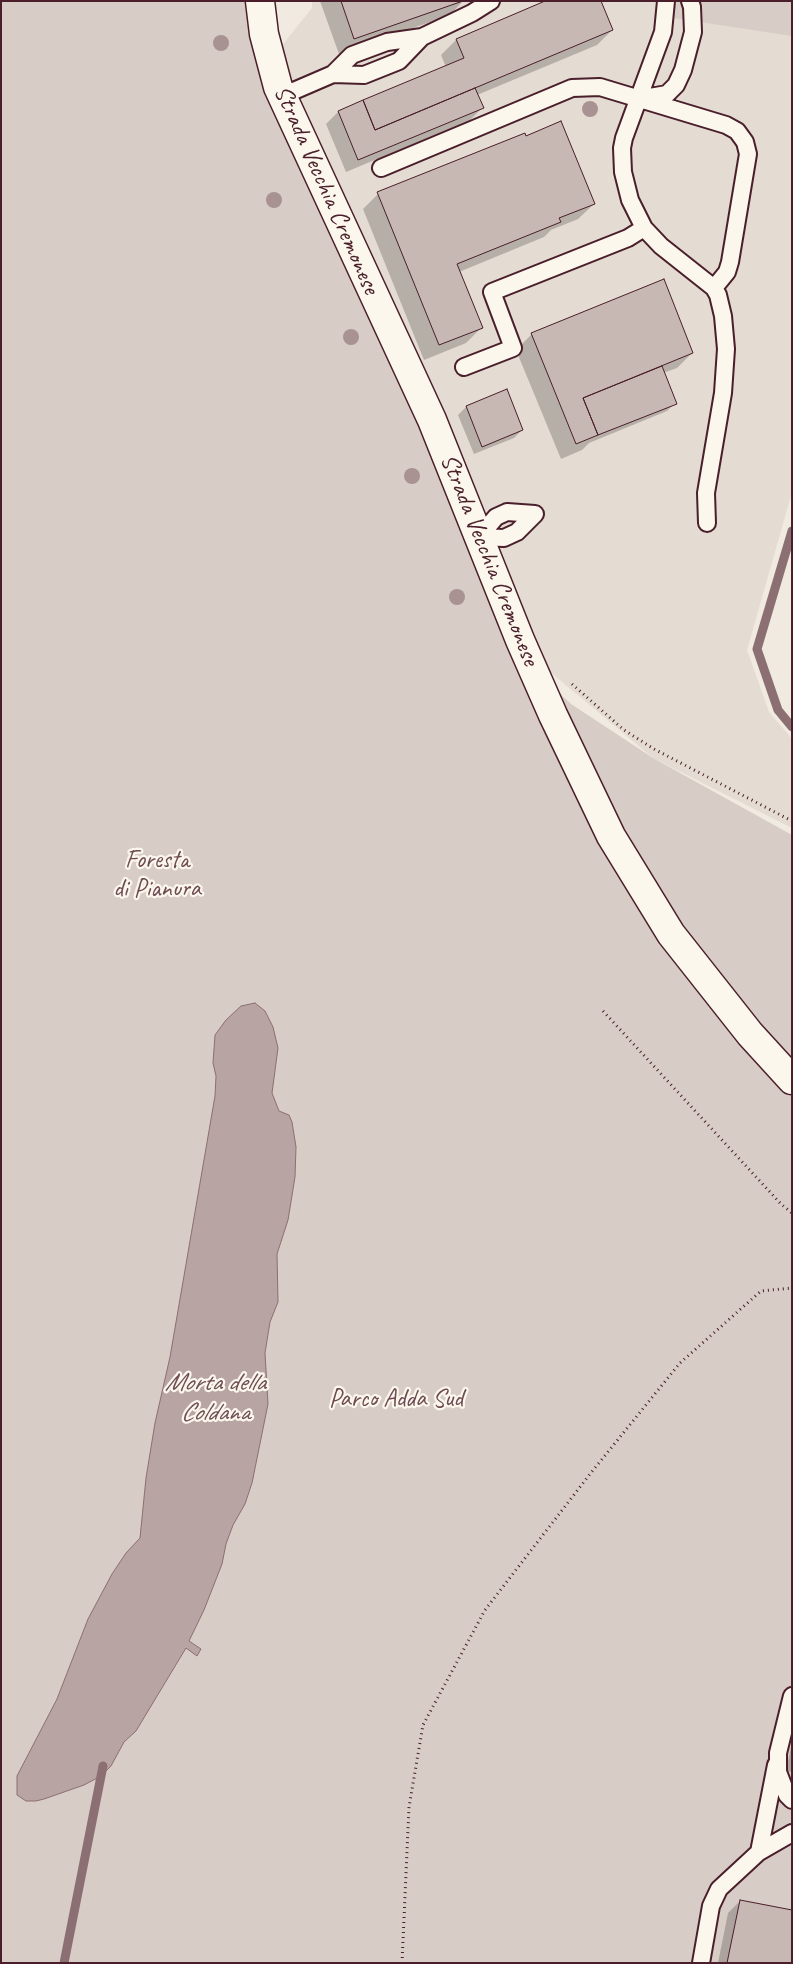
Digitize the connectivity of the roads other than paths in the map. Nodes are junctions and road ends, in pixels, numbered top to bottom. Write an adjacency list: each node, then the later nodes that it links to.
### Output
1 (260, 1): 7 (street, Strada Vecchia Cremonese)
2 (490, 1): 5 (lane)
3 (666, 1): 8 (lane)
4 (690, 1): 8 (lane)
5 (422, 37): 6 (lane); 6 (lane)
6 (333, 74): 7 (lane)
7 (282, 96): 14 (street, Strada Vecchia Cremonese)
8 (639, 99): 9 (lane); 10 (lane); 11 (lane)
9 (381, 168)
10 (644, 228): 11 (lane); 12 (lane)
11 (714, 288): 13 (lane)
12 (464, 367)
13 (707, 523)
14 (792, 1080)
15 (792, 1696): 16 (lane)
16 (778, 1753): 17 (lane); 19 (lane)
17 (792, 1800)
18 (792, 1833): 19 (lane)
19 (759, 1852): 20 (lane)
20 (701, 1963)

